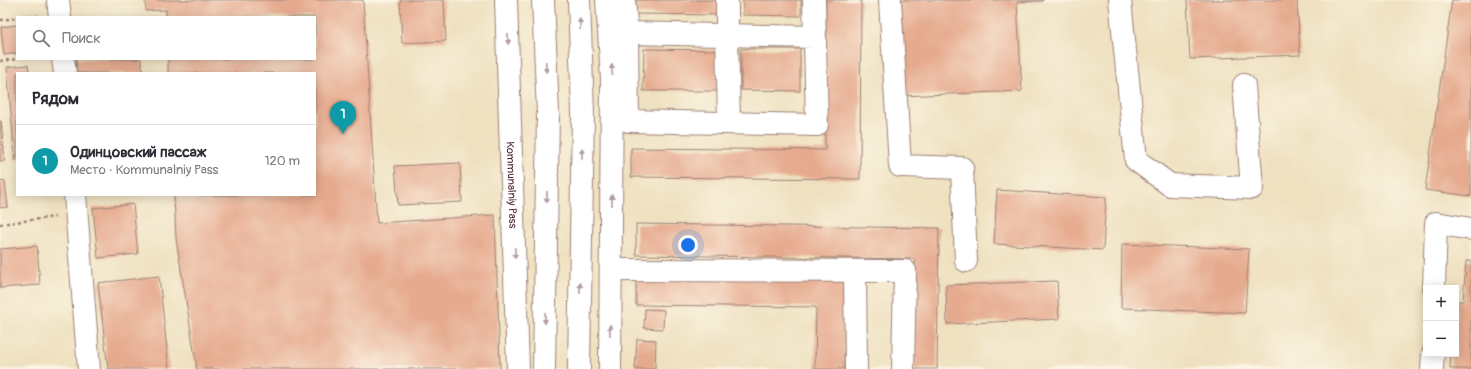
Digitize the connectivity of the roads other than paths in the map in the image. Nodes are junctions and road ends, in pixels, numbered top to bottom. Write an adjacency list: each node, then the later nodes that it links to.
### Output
1 (58, 0): 11 (street)
2 (506, 0): 28 (street, Kommunalniy Pass, one-way to 28)
3 (543, 0): 29 (street, one-way to 29)
4 (580, 0): 30 (street, one-way to 4)
5 (607, 0): 12 (street)
6 (624, 0): 12 (street)
7 (728, 0): 13 (street)
8 (814, 0): 14 (street)
9 (890, 0): 22 (street)
10 (1120, 0): 17 (street)
11 (60, 16)
12 (618, 34): 13 (street); 18 (street)
13 (727, 35): 14 (street); 19 (street)
14 (815, 37): 19 (street)
15 (64, 60): 16 (street)
16 (65, 72)
17 (1244, 85)
18 (620, 121): 19 (street); 23 (street, one-way to 18)
19 (729, 123)
20 (76, 204): 27 (street)
21 (1471, 229): 25 (street)
22 (966, 261)
23 (611, 270): 24 (street); 31 (street, one-way to 23)
24 (855, 271): 32 (street); 33 (street)
25 (1434, 285)
26 (1433, 357): 34 (street)
27 (89, 369)
28 (518, 369)
29 (544, 369)
30 (579, 369)
31 (610, 369)
32 (856, 369)
33 (903, 369)
34 (1432, 369)

